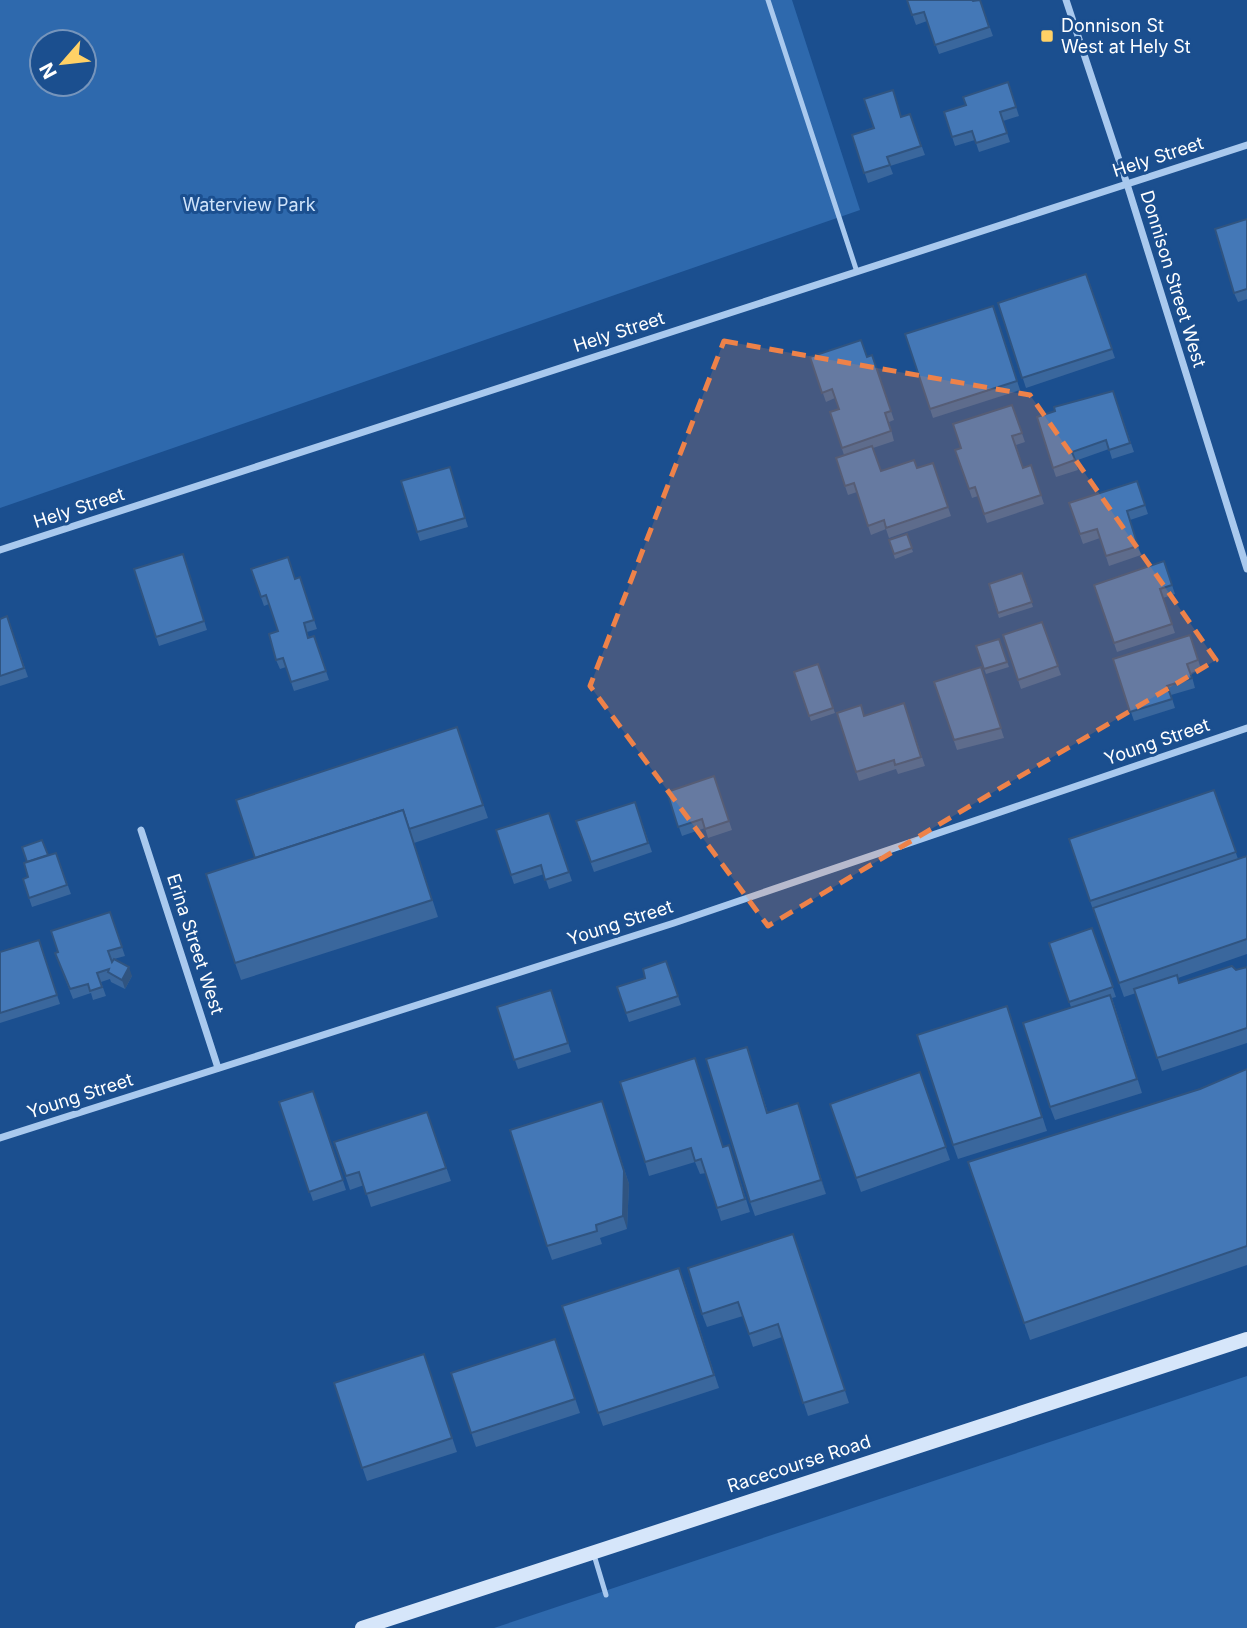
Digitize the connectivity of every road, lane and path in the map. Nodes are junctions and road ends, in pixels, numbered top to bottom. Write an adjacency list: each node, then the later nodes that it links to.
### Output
1 (768, 0): 5 (lane)
2 (1066, 0): 4 (street, Donnison Street West)
3 (1247, 145): 4 (street, Hely Street)
4 (1127, 184): 5 (street, Hely Street); 7 (street, Donnison Street West)
5 (857, 271): 6 (street, Hely Street)
6 (0, 550)
7 (1247, 569)
8 (1247, 728): 10 (street, Young Street)
9 (141, 830): 10 (street, Erina Street West)
10 (218, 1069): 11 (street, Young Street)
11 (0, 1138)
12 (1247, 1339): 13 (main road, Racecourse Road)
13 (593, 1552): 14 (lane); 15 (main road, Racecourse Road)
14 (606, 1595)
15 (362, 1628)

